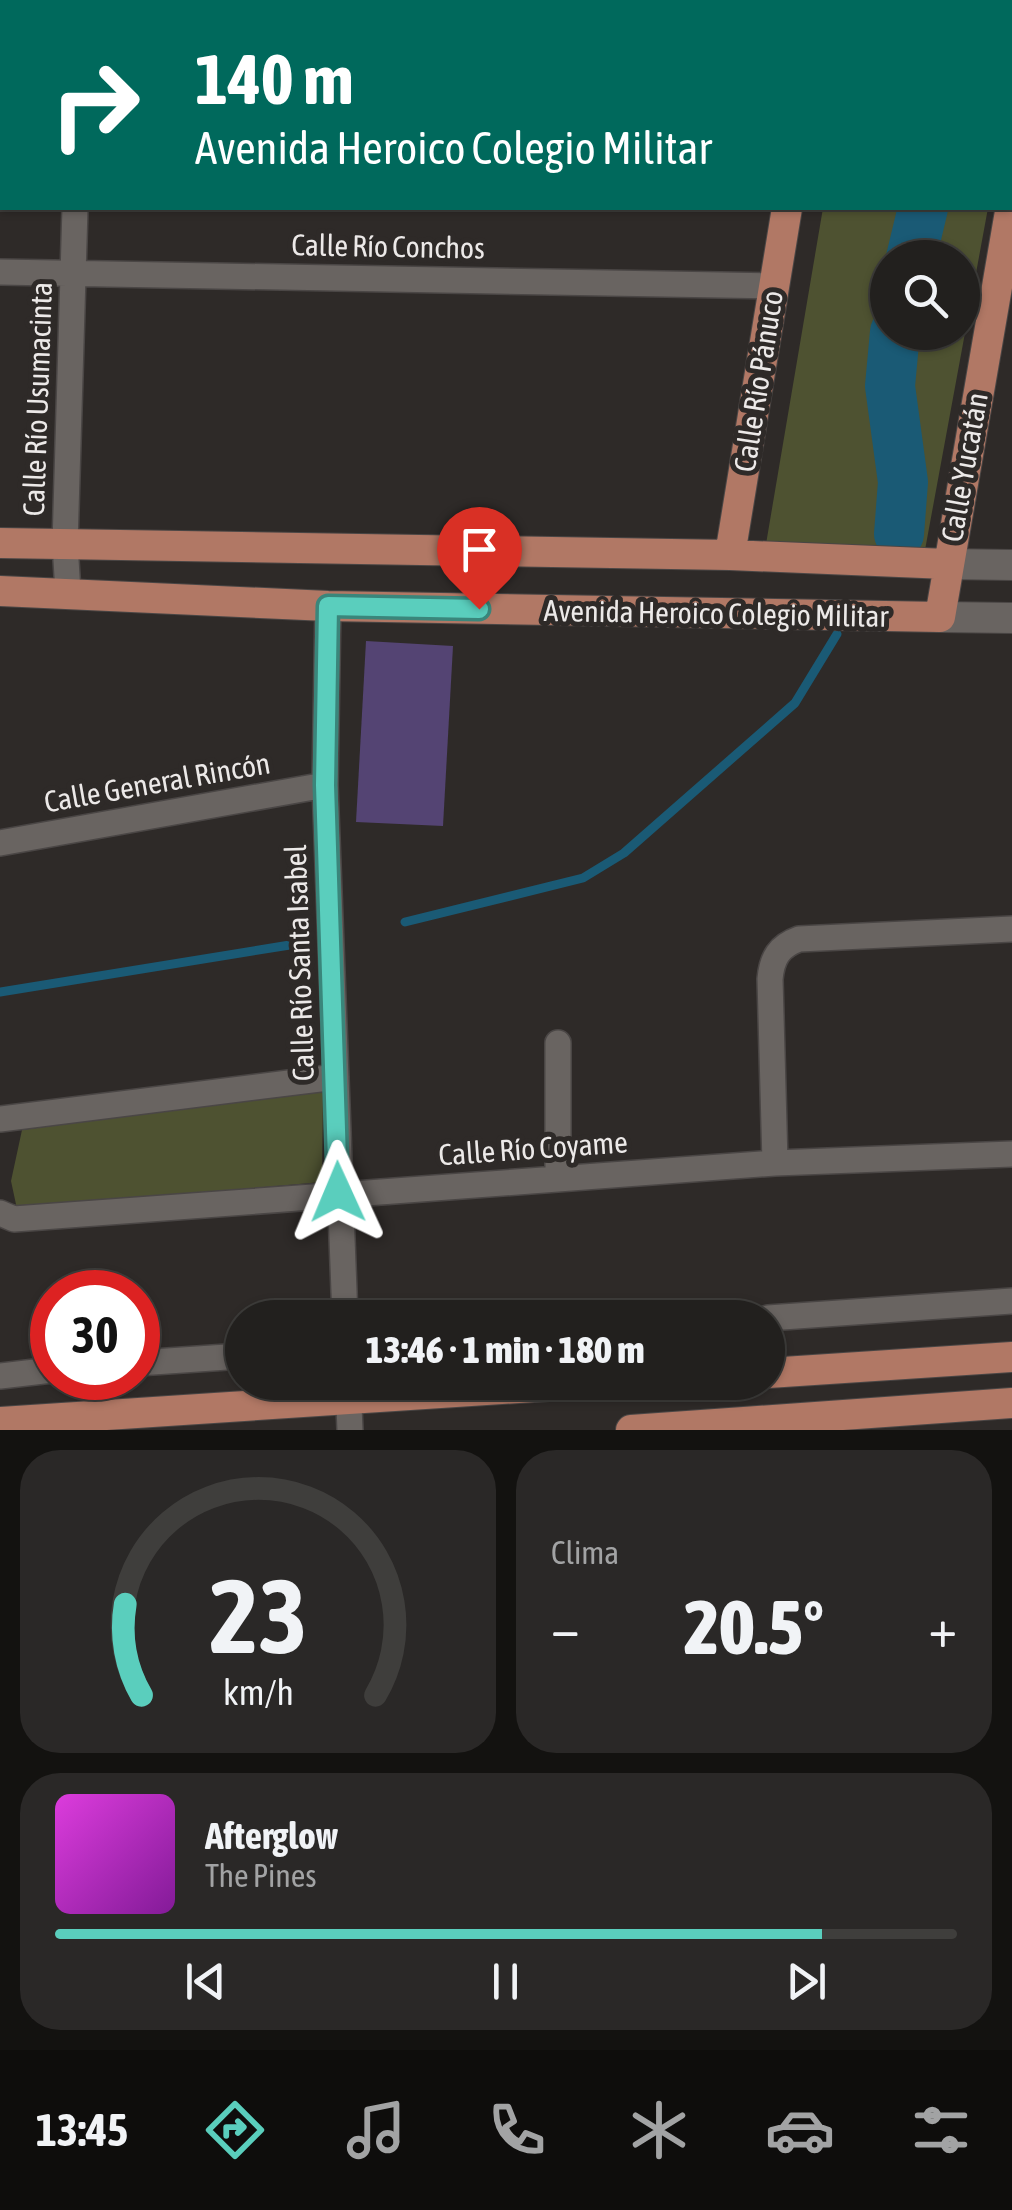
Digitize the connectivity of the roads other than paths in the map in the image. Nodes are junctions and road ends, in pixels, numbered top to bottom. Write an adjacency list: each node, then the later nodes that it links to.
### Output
1 (75, 210): 5 (street, Calle Río Usumacinta)
2 (787, 210): 6 (main road, Calle Río Pánuco)
3 (1011, 210): 7 (main road, Calle Yucatán)
4 (0, 272): 5 (street, Calle Río Conchos)
5 (73, 273): 6 (street, Calle Río Conchos); 9 (street, Calle Río Usumacinta)
6 (774, 286): 10 (main road, Calle Río Pánuco)
7 (1000, 330): 11 (main road, Calle Yucatán)
8 (0, 542): 9 (main road, Avenida Heroico Colegio Militar)
9 (65, 544): 10 (main road, Avenida Heroico Colegio Militar); 14 (street, Calle Río Usumacinta)
10 (730, 555): 11 (main road, Avenida Heroico Colegio Militar)
11 (948, 564): 12 (main road, Avenida Heroico Colegio Militar); 16 (main road, Calle Yucatán)
12 (1012, 565)
13 (0, 591): 14 (main road, Avenida Heroico Colegio Militar)
14 (68, 592): 15 (main road, Avenida Heroico Colegio Militar)
15 (328, 606): 16 (main road, Avenida Heroico Colegio Militar); 18 (street, Calle Río Santa Isabel)
16 (940, 617): 17 (main road, Avenida Heroico Colegio Militar)
17 (1012, 618)
18 (325, 785): 19 (street, Calle General Rincón); 22 (street, Calle Río Santa Isabel)
19 (0, 843)
20 (1012, 928): 25 (street)
21 (558, 1043): 26 (street)
22 (336, 1078): 23 (street); 27 (street, Calle Río Santa Isabel)
23 (0, 1119)
24 (1012, 1154): 25 (street, Calle Río Coyame)
25 (776, 1163): 26 (street, Calle Río Coyame)
26 (558, 1180): 27 (street, Calle Río Coyame)
27 (338, 1192): 28 (street, Calle Río Coyame); 29 (street, Calle Río Santa Isabel)
28 (0, 1213)
29 (344, 1300)
30 (1012, 1301): 31 (street)
31 (785, 1317)
32 (225, 1357): 34 (street)
33 (1012, 1358): 35 (main road)
34 (160, 1362)
35 (785, 1372)
36 (30, 1373): 37 (street)
37 (0, 1376)
38 (248, 1400): 41 (main road)
39 (349, 1400): 42 (street)
40 (1012, 1404): 43 (main road)
41 (0, 1422)
42 (350, 1430)
43 (631, 1430)

